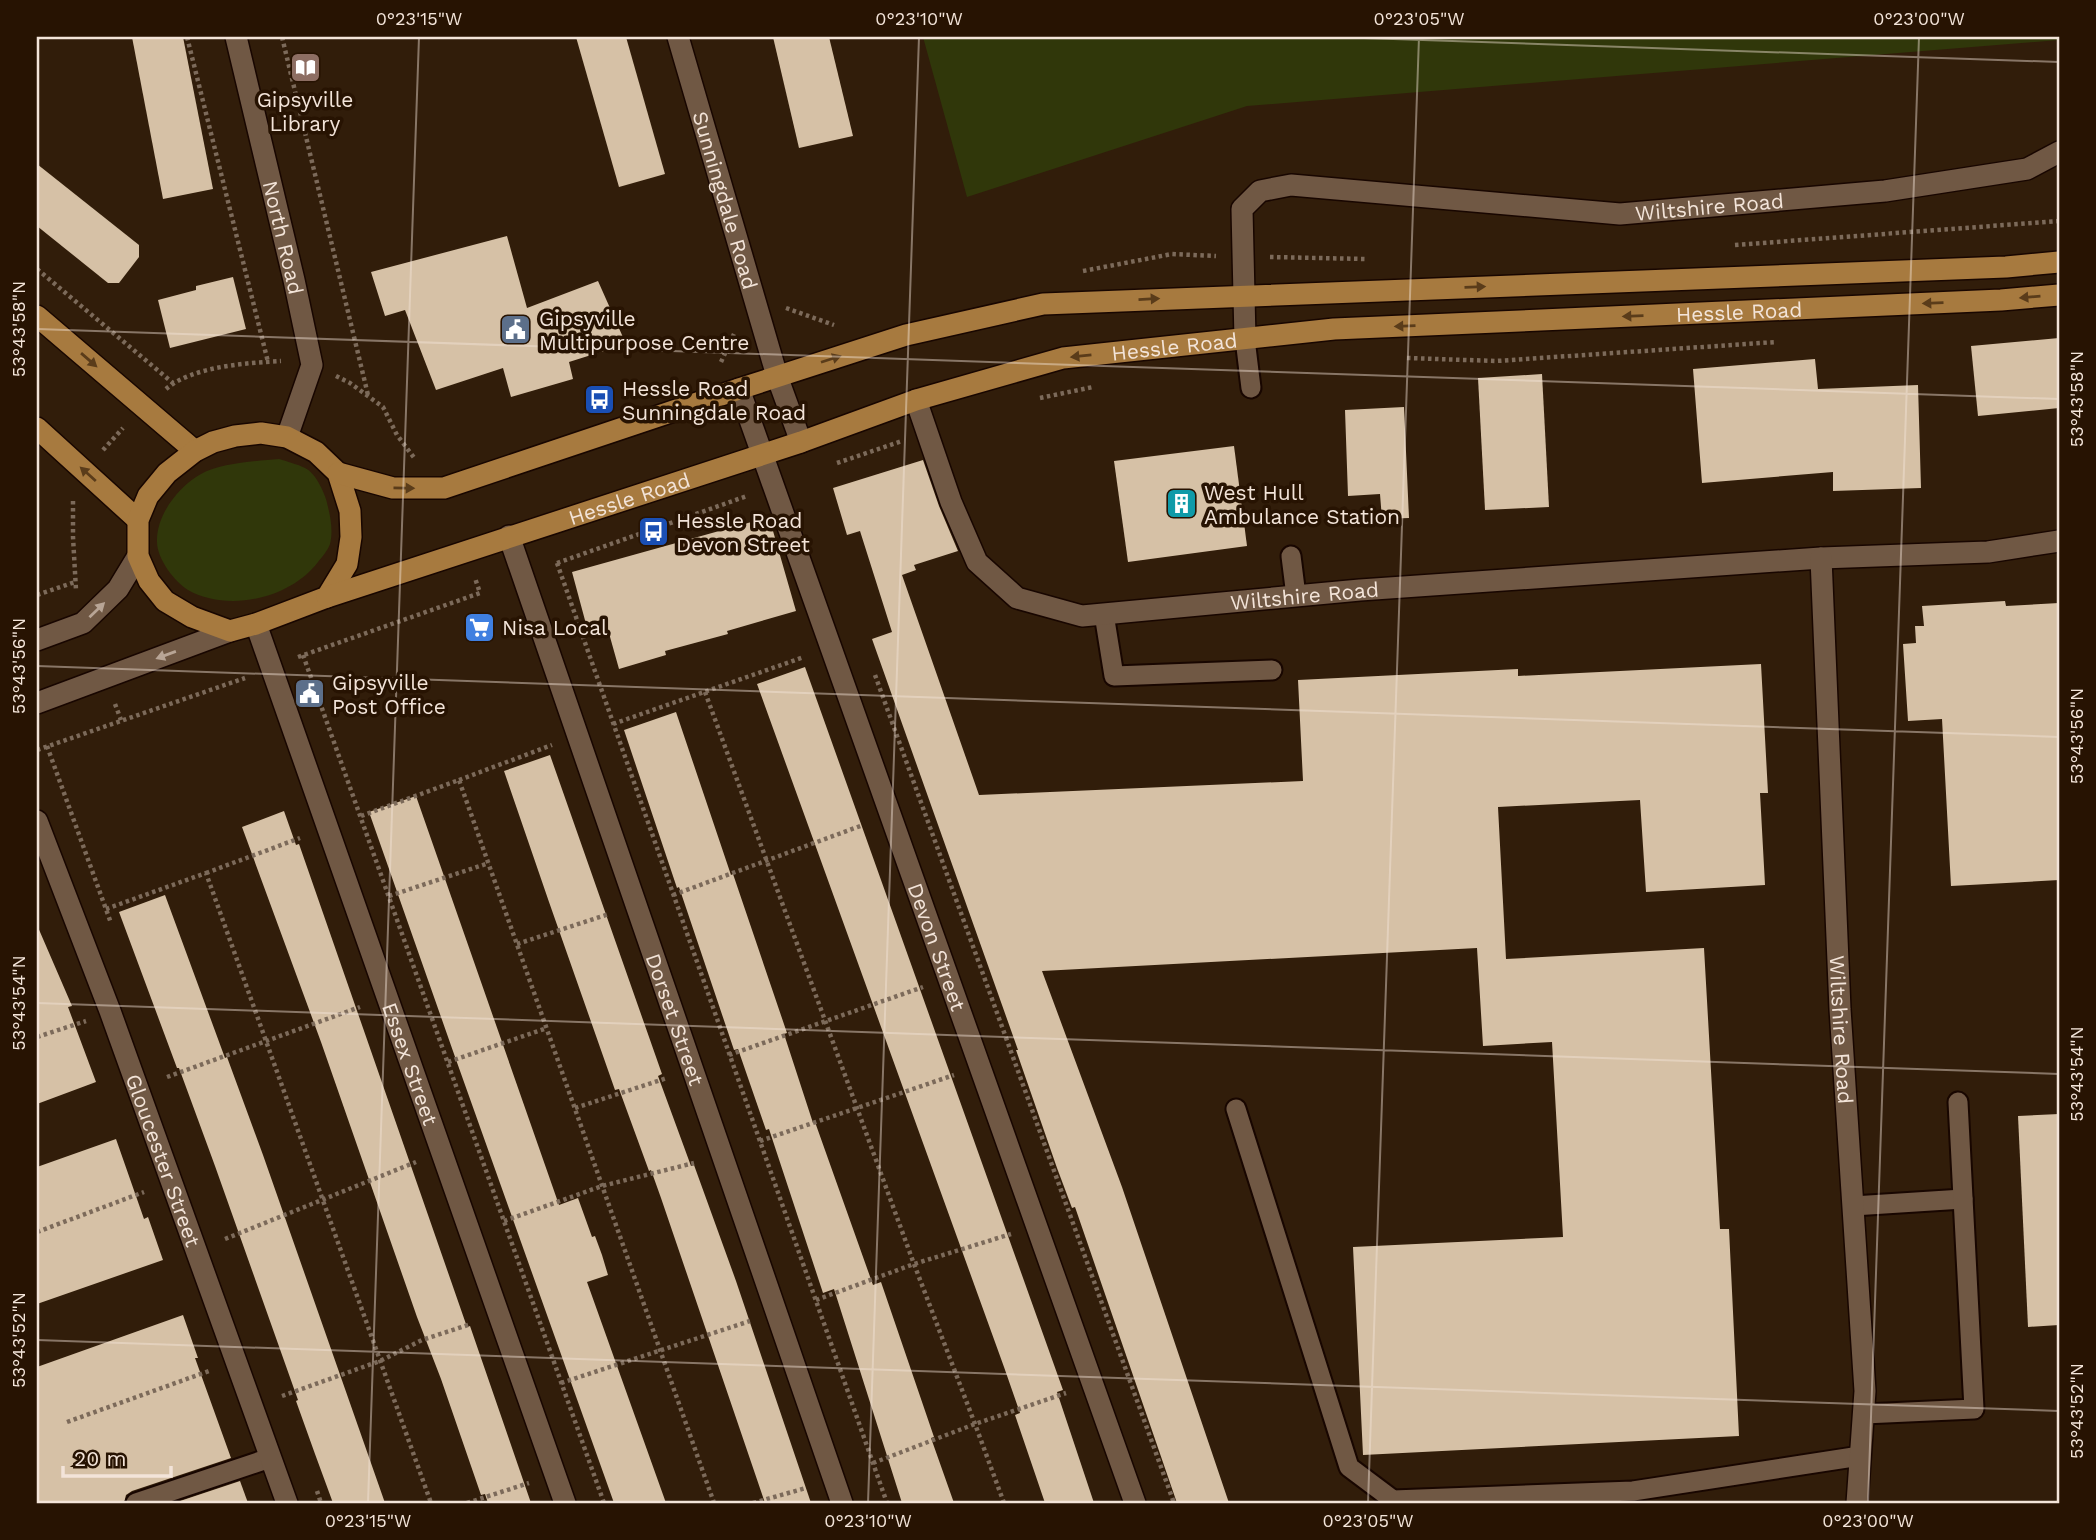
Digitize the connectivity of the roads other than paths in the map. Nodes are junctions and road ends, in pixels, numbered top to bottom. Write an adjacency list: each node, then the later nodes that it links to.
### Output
1 (236, 37): 14 (street, North Road)
2 (678, 37): 9 (street, Sunningdale Road)
3 (2059, 152): 5 (street, Wiltshire Road)
4 (2059, 262): 5 (main road, Hessle Road, one-way to 4)
5 (1243, 295): 8 (street, Wiltshire Road); 9 (main road, Hessle Road, one-way to 5)
6 (2059, 295): 8 (main road, Hessle Road, one-way to 8)
7 (37, 316): 16 (main road, one-way to 16)
8 (1245, 339): 10 (lane); 12 (main road, Hessle Road, one-way to 12)
9 (777, 376): 11 (main road, Hessle Road); 15 (street, Sunningdale Road)
10 (1251, 388)
11 (739, 389): 17 (street, Devon Street); 18 (main road, Hessle Road, one-way to 11)
12 (916, 400): 15 (main road, Hessle Road); 27 (street, Wiltshire Road)
13 (37, 428): 19 (main road, one-way to 13)
14 (288, 437): 16 (main road); 18 (main road)
15 (801, 442): 17 (main road, Hessle Road)
16 (195, 451): 19 (main road)
17 (762, 455): 20 (main road, Hessle Road); 45 (street, Devon Street)
18 (338, 473): 26 (main road)
19 (138, 520): 22 (main road)
20 (509, 536): 26 (main road, Hessle Road); 44 (street, Dorset Street)
21 (2059, 541): 24 (street, Wiltshire Road)
22 (138, 556): 29 (main road); 30 (street, one-way to 22)
23 (1291, 556): 25 (lane)
24 (1821, 558): 25 (street, Wiltshire Road); 37 (street, Wiltshire Road)
25 (1296, 596): 27 (street, Wiltshire Road)
26 (327, 597): 28 (main road)
27 (1104, 614): 31 (lane)
28 (256, 624): 29 (main road); 43 (street, Essex Street)
29 (230, 632): 32 (street, one-way to 32)
30 (37, 640)
31 (1272, 670)
32 (37, 703)
33 (37, 821): 40 (street, Gloucester Street)
34 (1958, 1102): 36 (lane)
35 (1236, 1108): 39 (lane)
36 (1963, 1199): 37 (lane); 38 (lane)
37 (1853, 1206): 38 (street, Wiltshire Road)
38 (1864, 1415): 39 (street, Wiltshire Road)
39 (1860, 1456): 46 (street, Wiltshire Road)
40 (270, 1458): 41 (lane); 42 (street, Gloucester Street)
41 (136, 1503)
42 (287, 1503)
43 (565, 1503)
44 (842, 1503)
45 (1135, 1503)
46 (1857, 1503)

